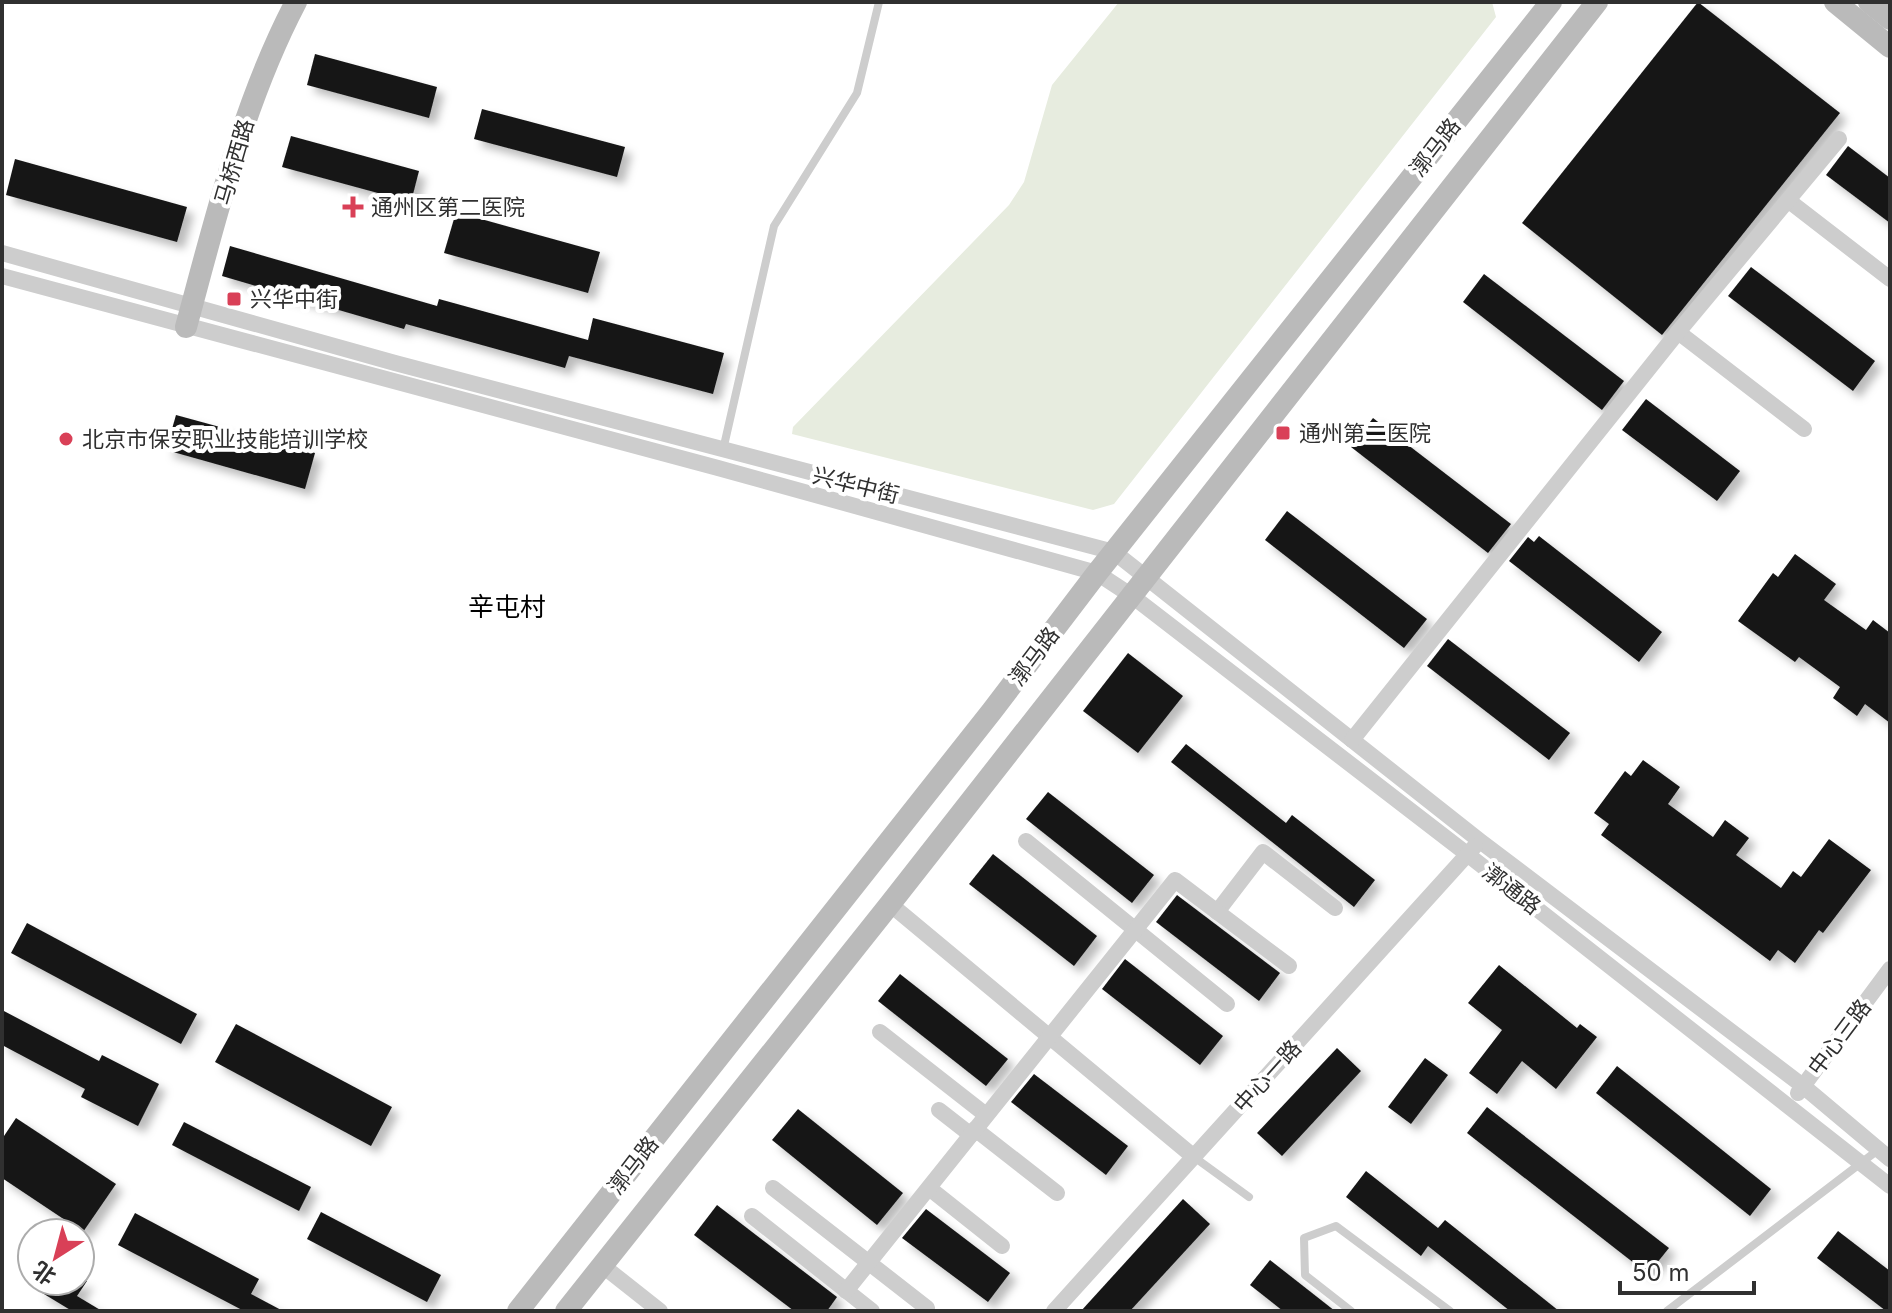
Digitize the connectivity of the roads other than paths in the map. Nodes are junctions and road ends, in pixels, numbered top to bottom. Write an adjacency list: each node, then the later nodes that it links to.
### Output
1 (296, 2): 14 (main road, 马桥西路)
2 (879, 2): 17 (lane)
3 (1551, 2): 18 (main road, 漷马路)
4 (1597, 2): 20 (main road, 漷马路)
5 (1835, 2): 8 (main road)
6 (1869, 2): 7 (main road)
7 (1890, 19)
8 (1890, 47)
9 (1839, 139): 10 (street)
10 (1789, 201): 13 (street); 15 (street)
11 (2, 253): 14 (street, 兴华中街)
12 (2, 276): 14 (street, 兴华中街)
13 (1890, 279)
14 (189, 316): 17 (street, 兴华中街); 19 (street, 兴华中街)
15 (1678, 332): 16 (street); 22 (street)
16 (1804, 429)
17 (723, 450): 18 (street, 兴华中街)
18 (1114, 552): 19 (main road, 漷马路); 20 (street, 兴华中街)
19 (1097, 573): 21 (street, 兴华中街); 53 (main road, 漷马路)
20 (1148, 577): 21 (main road, 漷马路); 22 (street, 漷通路)
21 (1132, 596): 25 (street, 漷通路); 26 (main road, 漷马路)
22 (1352, 740): 24 (street, 漷通路)
23 (1026, 841): 29 (street)
24 (1480, 841): 25 (street, 中心一路); 35 (street, 漷通路)
25 (1467, 854): 36 (street, 漷通路); 40 (street, 中心一路)
26 (890, 904): 34 (street); 50 (main road, 漷马路)
27 (1335, 908): 28 (street)
28 (1217, 912): 29 (street); 30 (street)
29 (1135, 931): 32 (street); 34 (street)
30 (1289, 966)
31 (1890, 969): 35 (street, 中心三路)
32 (1227, 1004)
33 (880, 1032): 38 (street)
34 (1049, 1036): 38 (street); 40 (street)
35 (1803, 1086): 36 (street, 中心三路); 39 (street, 漷通路)
36 (1788, 1106): 41 (street, 漷通路)
37 (939, 1110): 38 (street)
38 (977, 1126): 44 (street); 45 (street)
39 (1884, 1154): 41 (lane)
40 (1194, 1157): 46 (lane); 57 (street, 中心一路)
41 (1861, 1163): 42 (street, 漷通路); 60 (lane)
42 (1890, 1186)
43 (773, 1188): 49 (street)
44 (929, 1188): 48 (street); 49 (street)
45 (1057, 1193)
46 (1249, 1197)
47 (752, 1216): 51 (street)
48 (1002, 1246)
49 (869, 1263): 51 (street); 52 (street)
50 (603, 1266): 54 (main road, 漷马路); 55 (street)
51 (846, 1291): 56 (street)
52 (927, 1308)
53 (518, 1311)
54 (566, 1311)
55 (660, 1311)
56 (872, 1311)
57 (1054, 1311)
58 (1351, 1311): 59 (lane)
59 (1450, 1311)
60 (1667, 1311)

